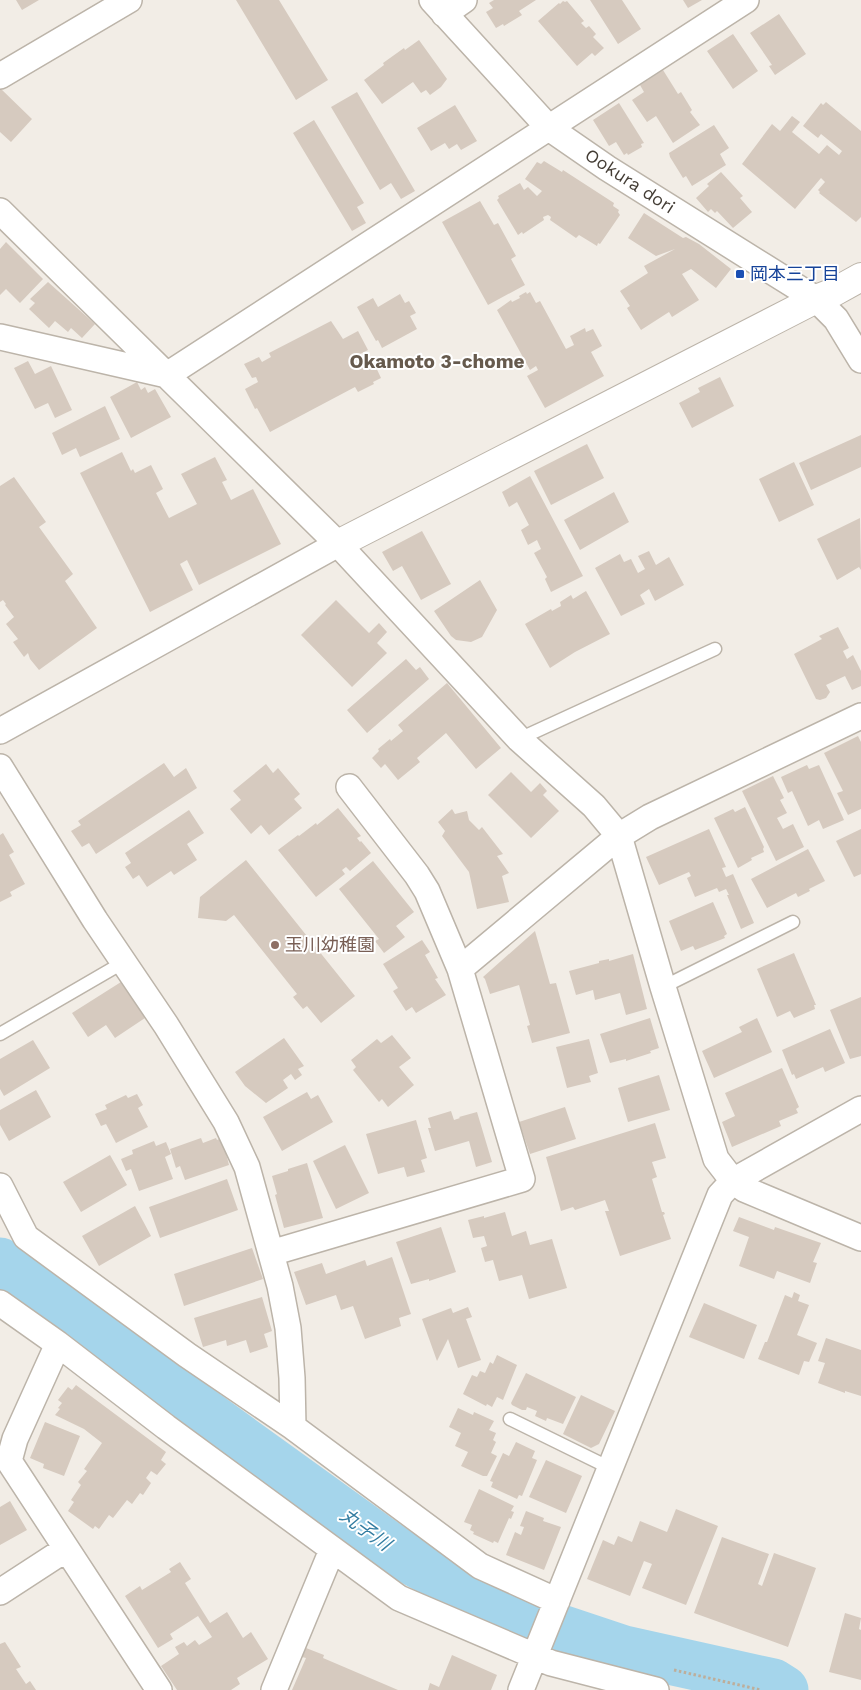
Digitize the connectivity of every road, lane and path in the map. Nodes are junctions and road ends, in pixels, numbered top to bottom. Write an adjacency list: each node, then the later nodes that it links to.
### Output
1 (130, 0): 5 (street)
2 (464, 0): 4 (street)
3 (746, 0): 6 (street)
4 (438, 7): 6 (street, Ookura dori)
5 (0, 76)
6 (549, 128): 9 (street, Ookura dori); 12 (street)
7 (0, 211): 12 (street)
8 (861, 278): 9 (street)
9 (816, 299): 11 (street, Ookura dori); 13 (street)
10 (0, 337): 12 (street)
11 (861, 360)
12 (167, 375): 13 (street)
13 (338, 544): 16 (street); 17 (street)
14 (714, 649): 17 (lane)
15 (861, 716): 20 (street)
16 (0, 731)
17 (519, 739): 20 (street)
18 (0, 767): 22 (street)
19 (349, 787): 23 (street)
20 (619, 836): 23 (street); 24 (street)
21 (793, 922): 24 (lane)
22 (124, 962): 25 (lane); 30 (street)
23 (460, 969): 30 (street)
24 (663, 987): 27 (street)
25 (0, 1034)
26 (861, 1109): 27 (street)
27 (733, 1181): 29 (street); 35 (street)
28 (0, 1186): 34 (street)
29 (861, 1238)
30 (271, 1253): 34 (street)
31 (0, 1303): 32 (street)
32 (58, 1344): 36 (street); 37 (street)
33 (510, 1419): 35 (lane)
34 (293, 1427): 39 (street)
35 (610, 1468): 39 (street)
36 (66, 1549): 38 (street); 41 (street)
37 (332, 1550): 40 (street); 42 (street)
38 (0, 1592)
39 (557, 1601): 40 (street)
40 (535, 1656): 43 (street); 44 (street)
41 (158, 1690)
42 (274, 1690)
43 (521, 1690)
44 (656, 1690)

